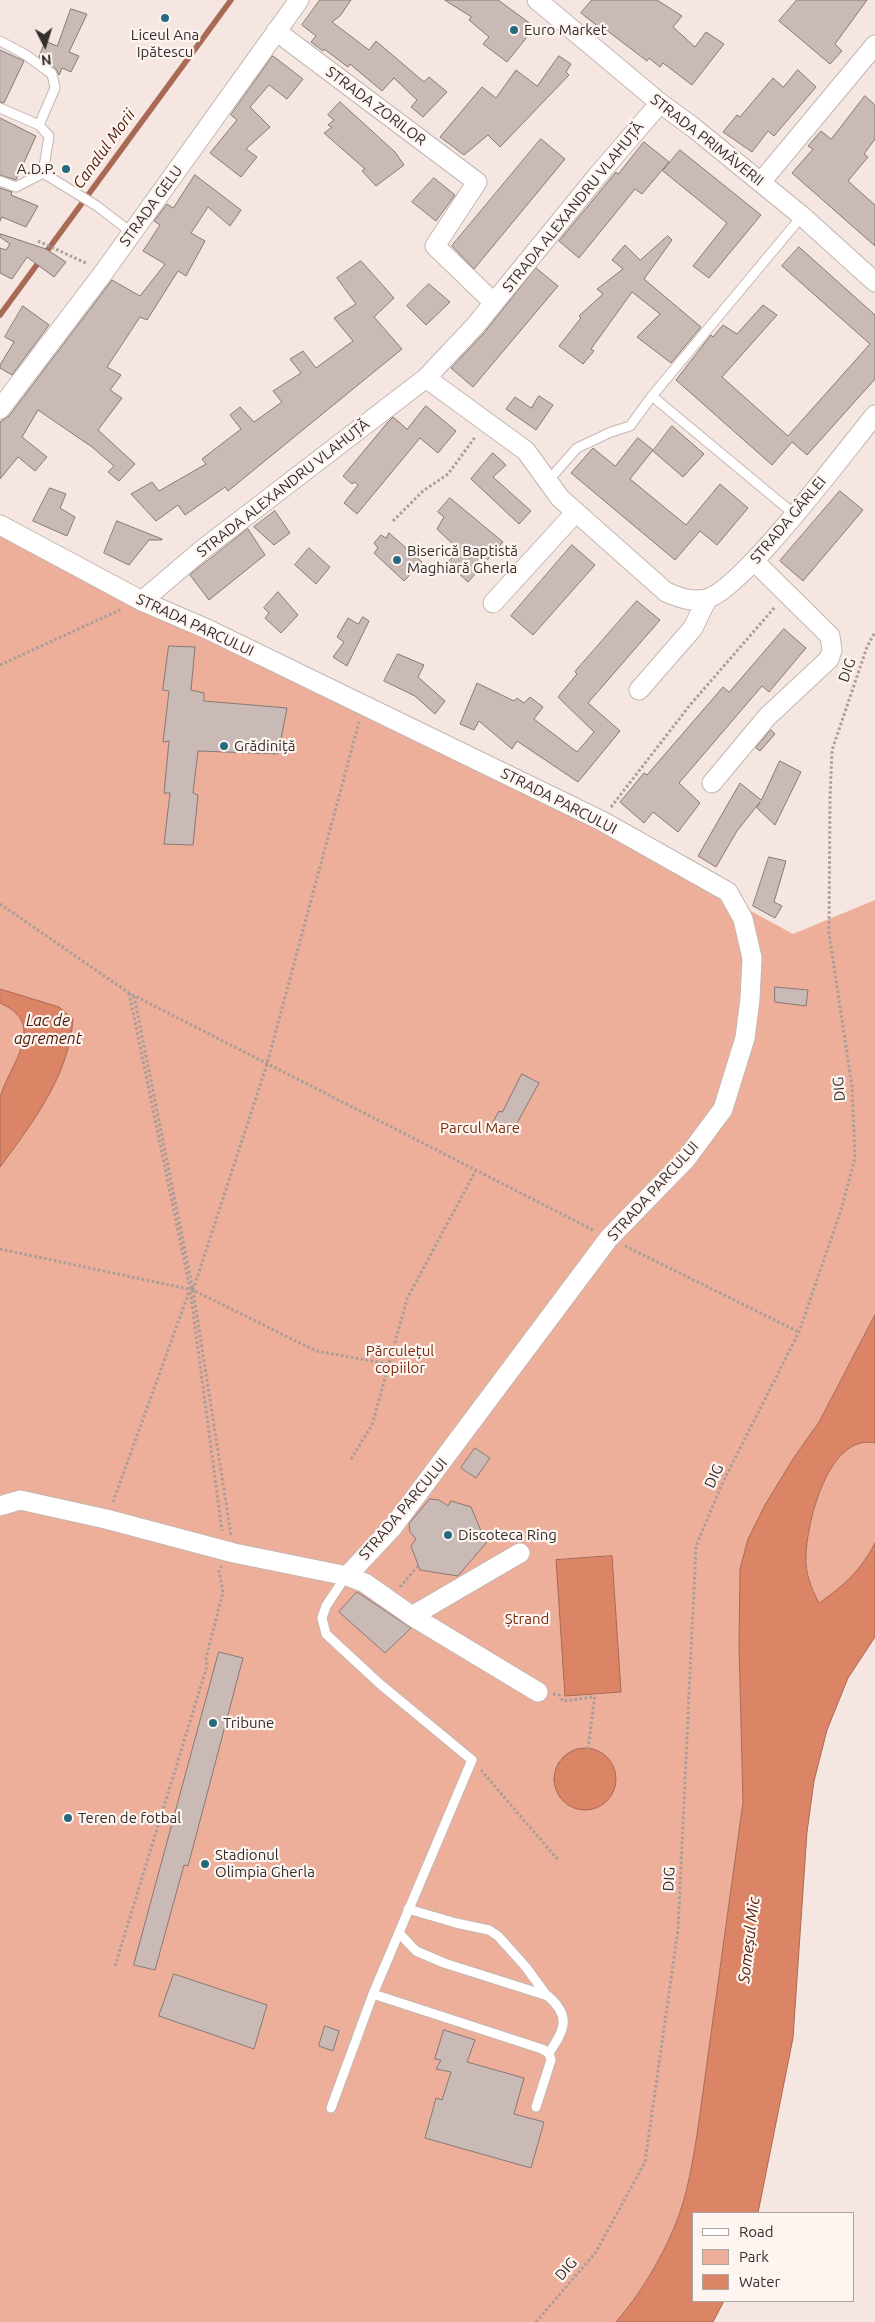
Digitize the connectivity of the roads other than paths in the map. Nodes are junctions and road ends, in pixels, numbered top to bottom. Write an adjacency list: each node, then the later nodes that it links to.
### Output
1 (298, 0): 3 (street, STRADA GELU)
2 (537, 0): 6 (street, STRADA PRIMĂVERII)
3 (276, 31): 13 (street, STRADA GELU); 15 (street, STRADA ZORILOR)
4 (0, 41): 8 (lane)
5 (875, 45): 11 (street)
6 (660, 103): 11 (street, STRADA PRIMĂVERII); 15 (street, STRADA ALEXANDRU VLAHUȚĂ)
7 (0, 108): 8 (lane)
8 (39, 125): 9 (lane)
9 (44, 173): 10 (lane); 13 (lane)
10 (0, 181)
11 (761, 182): 12 (street, STRADA PRIMĂVERII)
12 (802, 216): 14 (street, STRADA PRIMĂVERII); 17 (lane)
13 (132, 233): 18 (street, STRADA GELU)
14 (875, 282)
15 (494, 303): 16 (street, STRADA ALEXANDRU VLAHUȚĂ)
16 (426, 378): 20 (street); 26 (street, STRADA ALEXANDRU VLAHUȚĂ)
17 (652, 396): 20 (lane); 22 (lane)
18 (0, 409)
19 (875, 415): 22 (street, STRADA GÂRLEI)
20 (546, 482): 21 (street)
21 (576, 512): 25 (street, STRADA GÂRLEI); 27 (street)
22 (794, 514): 24 (street, STRADA GÂRLEI)
23 (0, 525): 26 (street, STRADA PARCULUI)
24 (754, 561): 25 (street, STRADA GÂRLEI); 29 (street)
25 (707, 598): 28 (street)
26 (142, 601): 32 (street, STRADA PARCULUI)
27 (493, 603)
28 (639, 690)
29 (712, 783)
30 (0, 1506): 32 (street)
31 (520, 1553): 33 (street)
32 (347, 1576): 33 (street); 35 (lane)
33 (412, 1616): 34 (street)
34 (538, 1692)
35 (408, 1909): 36 (lane); 38 (lane)
36 (399, 1933): 37 (lane); 38 (lane)
37 (372, 1994): 39 (lane); 41 (lane)
38 (548, 1996): 39 (lane)
39 (549, 2053): 40 (lane)
40 (536, 2107)
41 (332, 2108)

